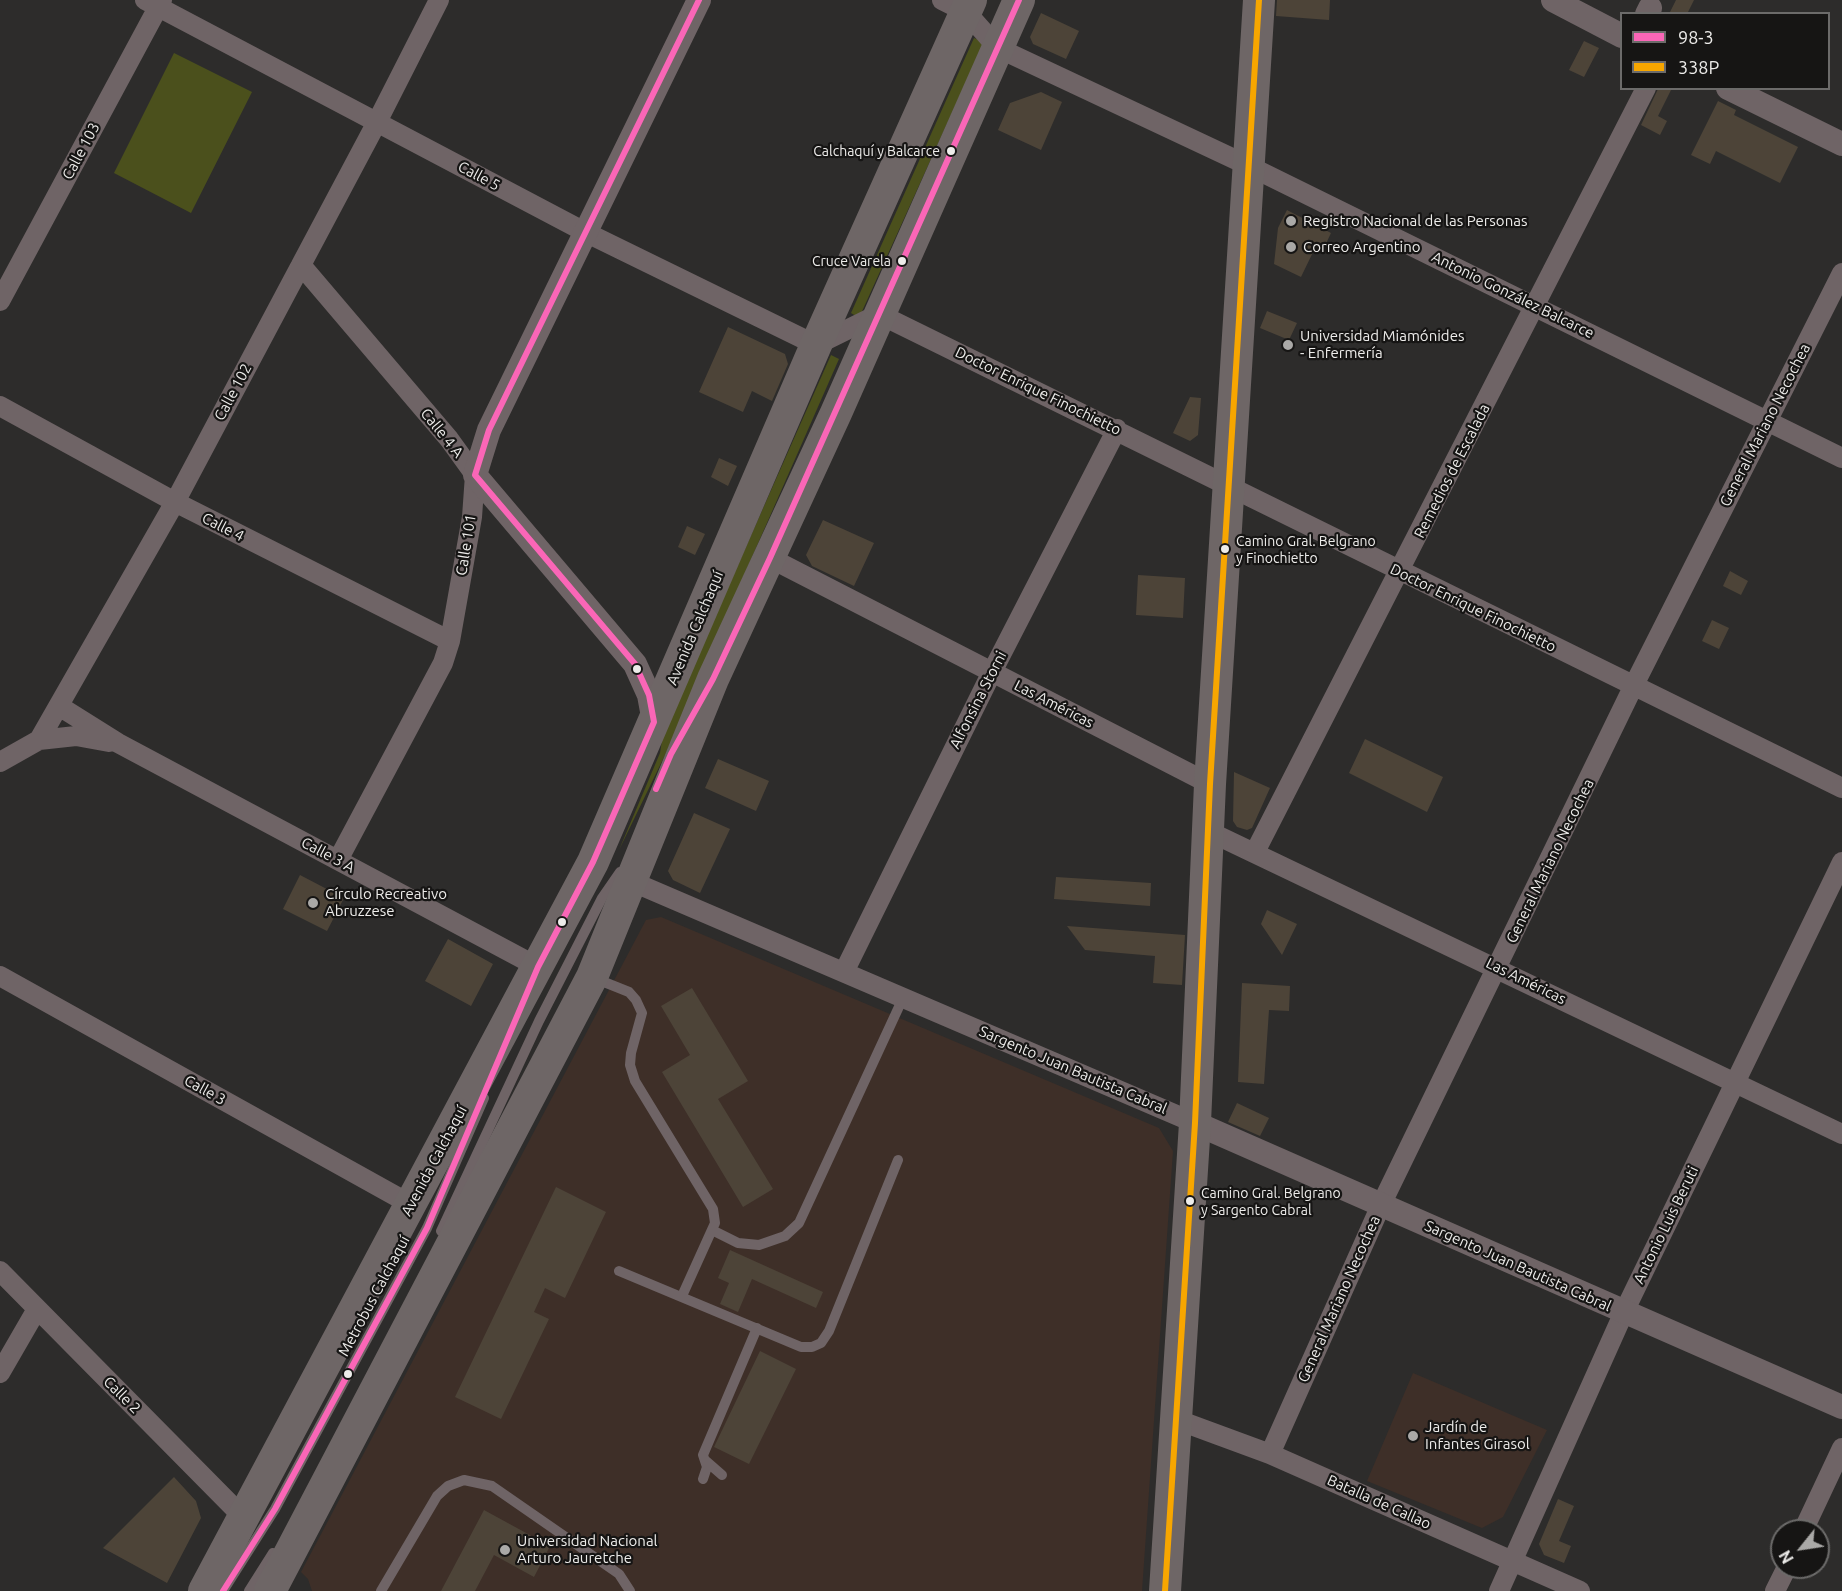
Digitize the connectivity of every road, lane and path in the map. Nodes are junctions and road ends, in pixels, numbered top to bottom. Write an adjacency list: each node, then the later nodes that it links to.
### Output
1 (439, 0): 16 (street, Calle 102)
2 (699, 0): 19 (street, Calle 101)
3 (1019, 0): 11 (main road)
4 (1259, 0): 18 (main road)
5 (1553, 0): 8 (street)
6 (155, 2): 16 (street, Calle 5); 22 (street, Calle 103)
7 (959, 4): 11 (street, Antonio González Balcarce); 25 (main road, Avenida Calchaquí)
8 (1587, 18): 9 (street); 10 (street)
9 (1620, 22)
10 (1620, 35)
11 (998, 48): 18 (street, Antonio González Balcarce); 24 (main road)
12 (1645, 90): 23 (street, Remedios de Escalada)
13 (1734, 90): 15 (street)
14 (1742, 90): 15 (street)
15 (1762, 104): 17 (street)
16 (377, 122): 19 (street, Calle 5); 20 (street, Calle 102)
17 (1842, 144)
18 (1247, 165): 23 (street, Antonio González Balcarce); 31 (main road)
19 (585, 232): 25 (street, Calle 5); 30 (street, Calle 101)
20 (301, 265): 30 (street, Calle 4 A); 32 (street, Calle 102)
21 (1842, 273): 27 (street, General Mariano Necochea)
22 (0, 301)
23 (1536, 306): 27 (street, Antonio González Balcarce); 34 (street, Remedios de Escalada)
24 (879, 314): 25 (street); 28 (street, Doctor Enrique Finochietto); 33 (main road)
25 (816, 345): 40 (main road, Avenida Calchaquí)
26 (0, 406): 32 (street, Calle 4)
27 (1767, 420): 29 (street, Antonio González Balcarce); 38 (street, General Mariano Necochea)
28 (1117, 429): 31 (street, Doctor Enrique Finochietto); 36 (street, Alfonsina Storni)
29 (1842, 458)
30 (475, 475): 35 (street, Calle 101); 40 (street, Calle 4 A)
31 (1227, 487): 34 (street, Doctor Enrique Finochietto); 44 (main road)
32 (175, 502): 35 (street, Calle 4); 39 (street, Calle 102)
33 (770, 558): 36 (street, Las Américas); 37 (main road)
34 (1400, 572): 38 (street, Doctor Enrique Finochietto); 49 (street, Remedios de Escalada)
35 (450, 641): 50 (street, Calle 101)
36 (992, 672): 44 (street, Las Américas); 55 (street, Alfonsina Storni)
37 (713, 679): 46 (lane); 52 (main road)
38 (1633, 687): 45 (street, Doctor Enrique Finochietto); 54 (street, General Mariano Necochea)
39 (59, 706): 41 (street, Calle 102); 42 (street, Calle 3 A)
40 (654, 722): 47 (main road, Avenida Calchaquí)
41 (39, 740): 42 (street, Calle 3 A); 43 (street)
42 (118, 744): 50 (street, Calle 3 A)
43 (0, 762)
44 (1209, 784): 48 (main road)
45 (1842, 788)
46 (649, 805)
47 (608, 829): 52 (main road); 53 (main road, Avenida Calchaquí)
48 (1208, 831): 49 (street, Las Américas); 60 (main road)
49 (1256, 852): 54 (street, Las Américas)
50 (338, 860): 53 (street, Calle 3 A)
51 (1842, 862): 59 (street, Antonio Luis Beruti)
52 (625, 874): 55 (street, Sargento Juan Bautista Cabral); 57 (main road); 66 (lane, Metrobus Calchaquí)
53 (538, 967): 63 (main road, Avenida Calchaquí); 86 (lane, Metrobus Calchaquí)
54 (1498, 968): 59 (street, Las Américas); 64 (street, General Mariano Necochea)
55 (844, 972): 58 (street, Sargento Juan Bautista Cabral)
56 (0, 976): 63 (street, Calle 3)
57 (592, 977): 65 (lane); 88 (main road)
58 (903, 998): 60 (street, Sargento Juan Bautista Cabral); 65 (lane)
59 (1735, 1081): 61 (street, Las Américas); 71 (street, Antonio Luis Beruti)
60 (1195, 1123): 64 (street, Sargento Juan Bautista Cabral); 75 (main road)
61 (1842, 1134)
62 (898, 1160): 72 (lane)
63 (410, 1204): 81 (main road, Avenida Calchaquí)
64 (1381, 1205): 71 (street, Sargento Juan Bautista Cabral); 77 (street, General Mariano Necochea)
65 (712, 1230): 69 (lane)
66 (434, 1244)
67 (0, 1271): 70 (street, Calle 2)
68 (620, 1271): 69 (lane)
69 (682, 1296): 72 (lane)
70 (37, 1309): 73 (street); 81 (street, Calle 2)
71 (1624, 1312): 74 (street, Sargento Juan Bautista Cabral); 84 (street, Antonio Luis Beruti)
72 (757, 1328): 78 (lane)
73 (0, 1373)
74 (1842, 1407)
75 (1175, 1419): 77 (street, Batalla de Callao); 91 (main road)
76 (1842, 1448): 82 (street)
77 (1270, 1454): 84 (street, Batalla de Callao)
78 (703, 1455): 79 (lane); 80 (lane)
79 (722, 1475)
80 (703, 1479)
81 (244, 1518): 85 (main road, Avenida Calchaquí)
82 (1809, 1519)
83 (279, 1542): 87 (lane)
84 (1512, 1561): 92 (street, Antonio Luis Beruti); 93 (street, Batalla de Callao)
85 (204, 1591)
86 (223, 1591)
87 (249, 1591)
88 (270, 1591)
89 (381, 1591): 90 (lane)
90 (630, 1591)
91 (1165, 1591)
92 (1499, 1591)
93 (1580, 1591)

